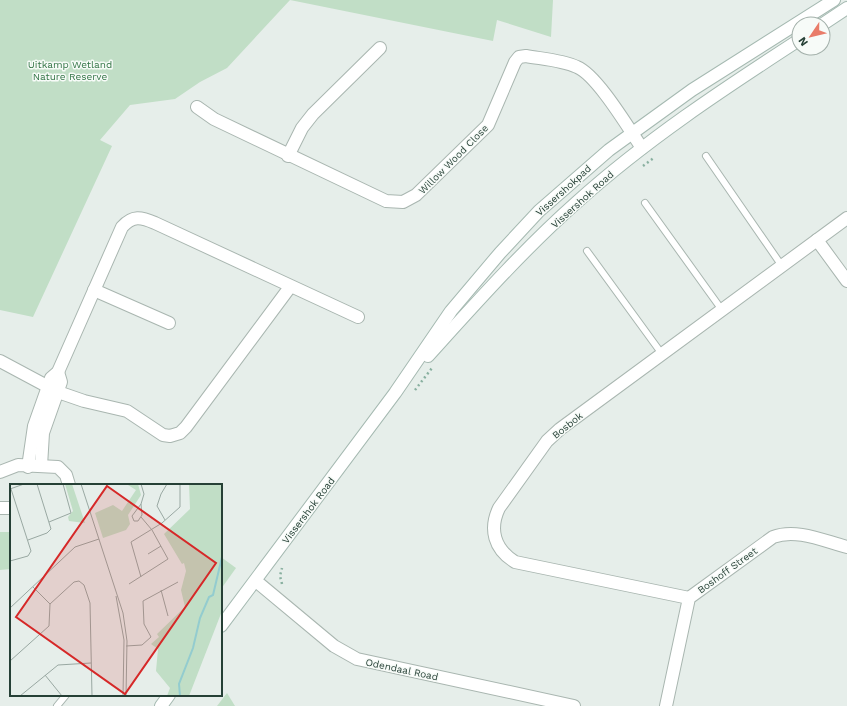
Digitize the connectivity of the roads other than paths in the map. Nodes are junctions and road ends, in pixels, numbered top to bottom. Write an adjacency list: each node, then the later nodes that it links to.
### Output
1 (834, 0): 7 (street)
2 (847, 8): 3 (street)
3 (831, 19)
4 (791, 45): 8 (street, Vissershok Road)
5 (380, 48): 9 (street)
6 (197, 107): 9 (street, Willow Wood Close)
7 (632, 133): 8 (street, Willow Wood Close); 9 (street, Willow Wood Close); 25 (street, Vissershokpad)
8 (642, 148): 25 (street, Vissershok Road)
9 (288, 156)
10 (706, 156): 15 (lane)
11 (645, 203): 19 (lane)
12 (847, 218): 13 (street, Bosbok)
13 (817, 240): 15 (street, Bosbok); 16 (street)
14 (587, 251): 22 (lane)
15 (782, 266): 19 (street, Bosbok)
16 (847, 281)
17 (290, 287): 18 (street); 20 (street); 24 (street)
18 (94, 290): 21 (street); 24 (street)
19 (722, 310): 22 (street, Bosbok)
20 (358, 317)
21 (169, 323)
22 (662, 354): 33 (street, Bosbok)
23 (0, 361): 24 (street)
24 (53, 390): 26 (street)
25 (395, 393): 32 (street, Vissershok Road)
26 (38, 434): 27 (street); 28 (street)
27 (41, 466): 28 (street); 30 (street)
28 (28, 467): 29 (street)
29 (0, 472)
30 (69, 484)
31 (847, 547): 33 (street, Boshoff Street)
32 (256, 581): 34 (street, Vissershok Road); 39 (street, Odendaal Road)
33 (689, 598): 40 (street, Boshoff Street)
34 (222, 625)
35 (65, 696): 37 (lane)
36 (168, 696): 38 (street)
37 (58, 706)
38 (161, 706)
39 (574, 706)
40 (666, 706)

